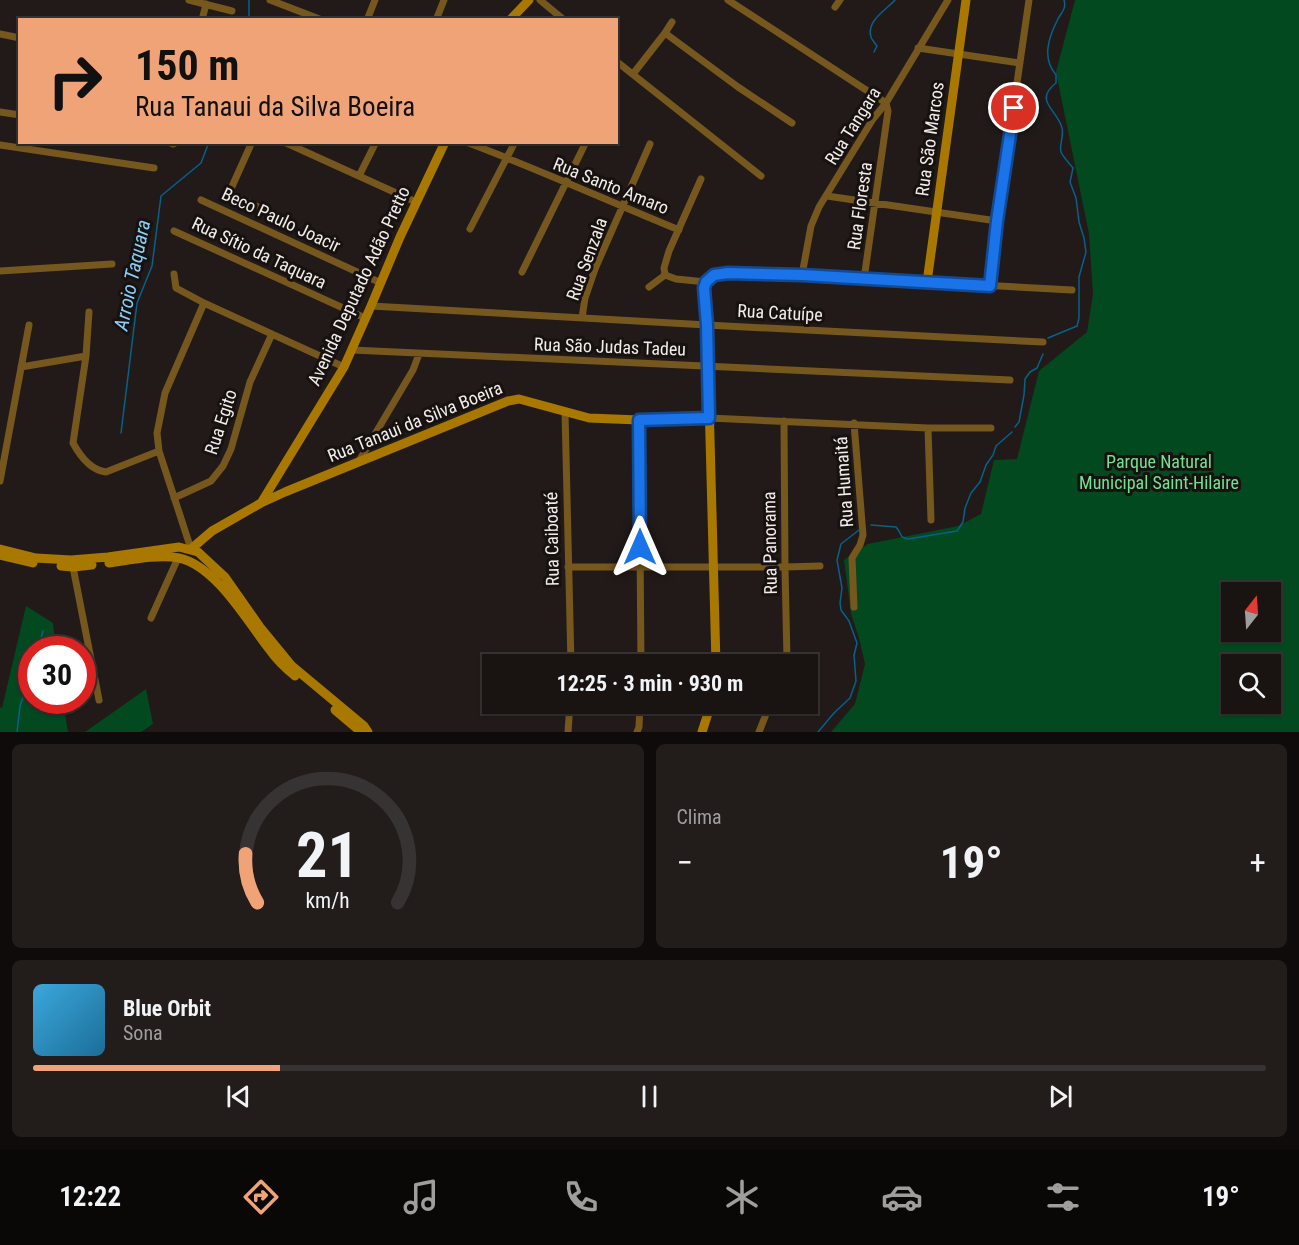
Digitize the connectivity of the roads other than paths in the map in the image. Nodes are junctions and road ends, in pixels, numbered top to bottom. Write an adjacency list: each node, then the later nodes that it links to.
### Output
1 (189, 0): 12 (street)
2 (270, 0): 16 (street)
3 (375, 0): 17 (street)
4 (444, 0): 18 (street)
5 (529, 0): 19 (street)
6 (540, 0): 20 (street)
7 (728, 0): 30 (street)
8 (840, 0): 13 (street)
9 (948, 0): 25 (street, Rua Tangara)
10 (966, 0): 26 (street, Rua São Marcos)
11 (1029, 0): 28 (street)
12 (206, 4): 14 (street); 15 (street)
13 (835, 7)
14 (232, 11)
15 (202, 18)
16 (312, 18)
17 (368, 18)
18 (437, 18)
19 (512, 18)
20 (562, 18)
21 (672, 22): 22 (street)
22 (665, 33): 29 (street); 33 (street)
23 (0, 34): 24 (street)
24 (18, 38)
25 (918, 48): 26 (street); 30 (street, Rua Tangara)
26 (959, 54): 28 (street); 54 (street, Rua São Marcos)
27 (618, 63): 29 (street)
28 (1020, 63): 56 (street)
29 (633, 74): 46 (street)
30 (886, 103): 49 (street, Rua Tangara); 52 (street, Rua Floresta)
31 (0, 112): 32 (street)
32 (18, 115)
33 (792, 123)
34 (251, 144): 55 (street)
35 (288, 144): 45 (street)
36 (375, 144): 45 (street)
37 (443, 144): 51 (street, Avenida Deputado Adão Pretto)
38 (471, 144): 43 (street, Rua Santo Amaro)
39 (514, 144): 43 (street)
40 (585, 144): 48 (street)
41 (650, 144): 53 (street, Rua Senzala)
42 (0, 145): 44 (street)
43 (508, 158): 48 (street, Rua Santo Amaro); 57 (street)
44 (154, 168)
45 (359, 176): 51 (street)
46 (761, 176)
47 (701, 179): 58 (street)
48 (565, 183): 53 (street, Rua Santo Amaro); 62 (street)
49 (826, 196): 52 (street); 65 (street, Rua Tangara)
50 (201, 200): 69 (street, Beco Paulo Joacir)
51 (416, 202): 69 (street, Avenida Deputado Adão Pretto)
52 (875, 203): 54 (street); 66 (street, Rua Floresta)
53 (622, 207): 58 (street, Rua Santo Amaro); 77 (street, Rua Senzala)
54 (937, 212): 56 (street); 68 (street, Rua São Marcos)
55 (274, 214)
56 (997, 221): 70 (street)
57 (470, 229)
58 (679, 230): 64 (street)
59 (174, 231): 76 (street, Rua Sítio da Taquara)
60 (112, 264): 61 (street)
61 (0, 272)
62 (522, 272)
63 (174, 274): 73 (street)
64 (665, 275): 67 (street); 71 (street)
65 (802, 275): 66 (street); 67 (street)
66 (864, 279): 68 (street)
67 (706, 282): 79 (street)
68 (927, 282): 70 (street)
69 (381, 283): 74 (street, Avenida Deputado Adão Pretto)
70 (990, 286): 72 (street)
71 (649, 287)
72 (1072, 290)
73 (204, 303): 80 (street); 96 (street)
74 (371, 306): 76 (street, Avenida Deputado Adão Pretto); 77 (street, Rua Catuípe)
75 (89, 312): 84 (street)
76 (365, 318): 82 (street, Avenida Deputado Adão Pretto)
77 (582, 318): 79 (street, Rua Catuípe)
78 (29, 325): 85 (street)
79 (707, 325): 81 (street, Rua Catuípe); 87 (street)
80 (272, 334): 86 (street); 99 (street, Rua Egito)
81 (1043, 342)
82 (351, 350): 83 (street, Rua São Judas Tadeu); 86 (street, Avenida Deputado Adão Pretto)
83 (419, 354): 87 (street, Rua São Judas Tadeu); 97 (street)
84 (86, 356): 85 (street); 96 (street)
85 (21, 367): 98 (street)
86 (344, 367): 100 (street, Avenida Deputado Adão Pretto)
87 (708, 367): 88 (street, Rua São Judas Tadeu); 90 (street)
88 (1010, 380)
89 (565, 412): 91 (street, Rua Tanaui da Silva Boeira); 97 (street, Rua Tanaui da Silva Boeira); 110 (street, Rua Caiboaté)
90 (709, 418): 91 (street, Rua Tanaui da Silva Boeira); 92 (street, Rua Tanaui da Silva Boeira); 111 (street)
91 (639, 420): 113 (street)
92 (784, 421): 93 (street, Rua Tanaui da Silva Boeira); 112 (street, Rua Panorama)
93 (854, 423): 94 (street, Rua Tanaui da Silva Boeira); 114 (street, Rua Humaitá)
94 (928, 428): 95 (street, Rua Tanaui da Silva Boeira); 101 (street)
95 (992, 428)
96 (159, 451): 99 (street)
97 (358, 462): 100 (street, Rua Tanaui da Silva Boeira)
98 (0, 481)
99 (174, 498): 104 (street)
100 (261, 503): 104 (street, Rua Tanaui da Silva Boeira)
101 (931, 520)
102 (179, 547): 103 (street); 104 (street); 106 (street)
103 (0, 549)
104 (194, 550): 107 (street, Rua Tanaui da Silva Boeira); 126 (street)
105 (0, 555): 109 (street)
106 (178, 558): 107 (street); 109 (street); 115 (street)
107 (191, 562): 125 (street)
108 (820, 566): 112 (street)
109 (73, 567): 120 (street)
110 (568, 567): 113 (street); 116 (street, Rua Caiboaté)
111 (713, 567): 112 (street); 113 (street); 118 (street)
112 (785, 567): 119 (street, Rua Panorama)
113 (640, 568): 117 (street)
114 (854, 607)
115 (151, 618)
116 (571, 654)
117 (641, 654)
118 (716, 654)
119 (787, 654)
120 (99, 700)
121 (569, 714): 127 (street)
122 (640, 714): 128 (street)
123 (708, 714): 129 (street)
124 (766, 714): 130 (street)
125 (361, 732)
126 (368, 732)
127 (567, 732)
128 (637, 732)
129 (702, 732)
130 (759, 732)

